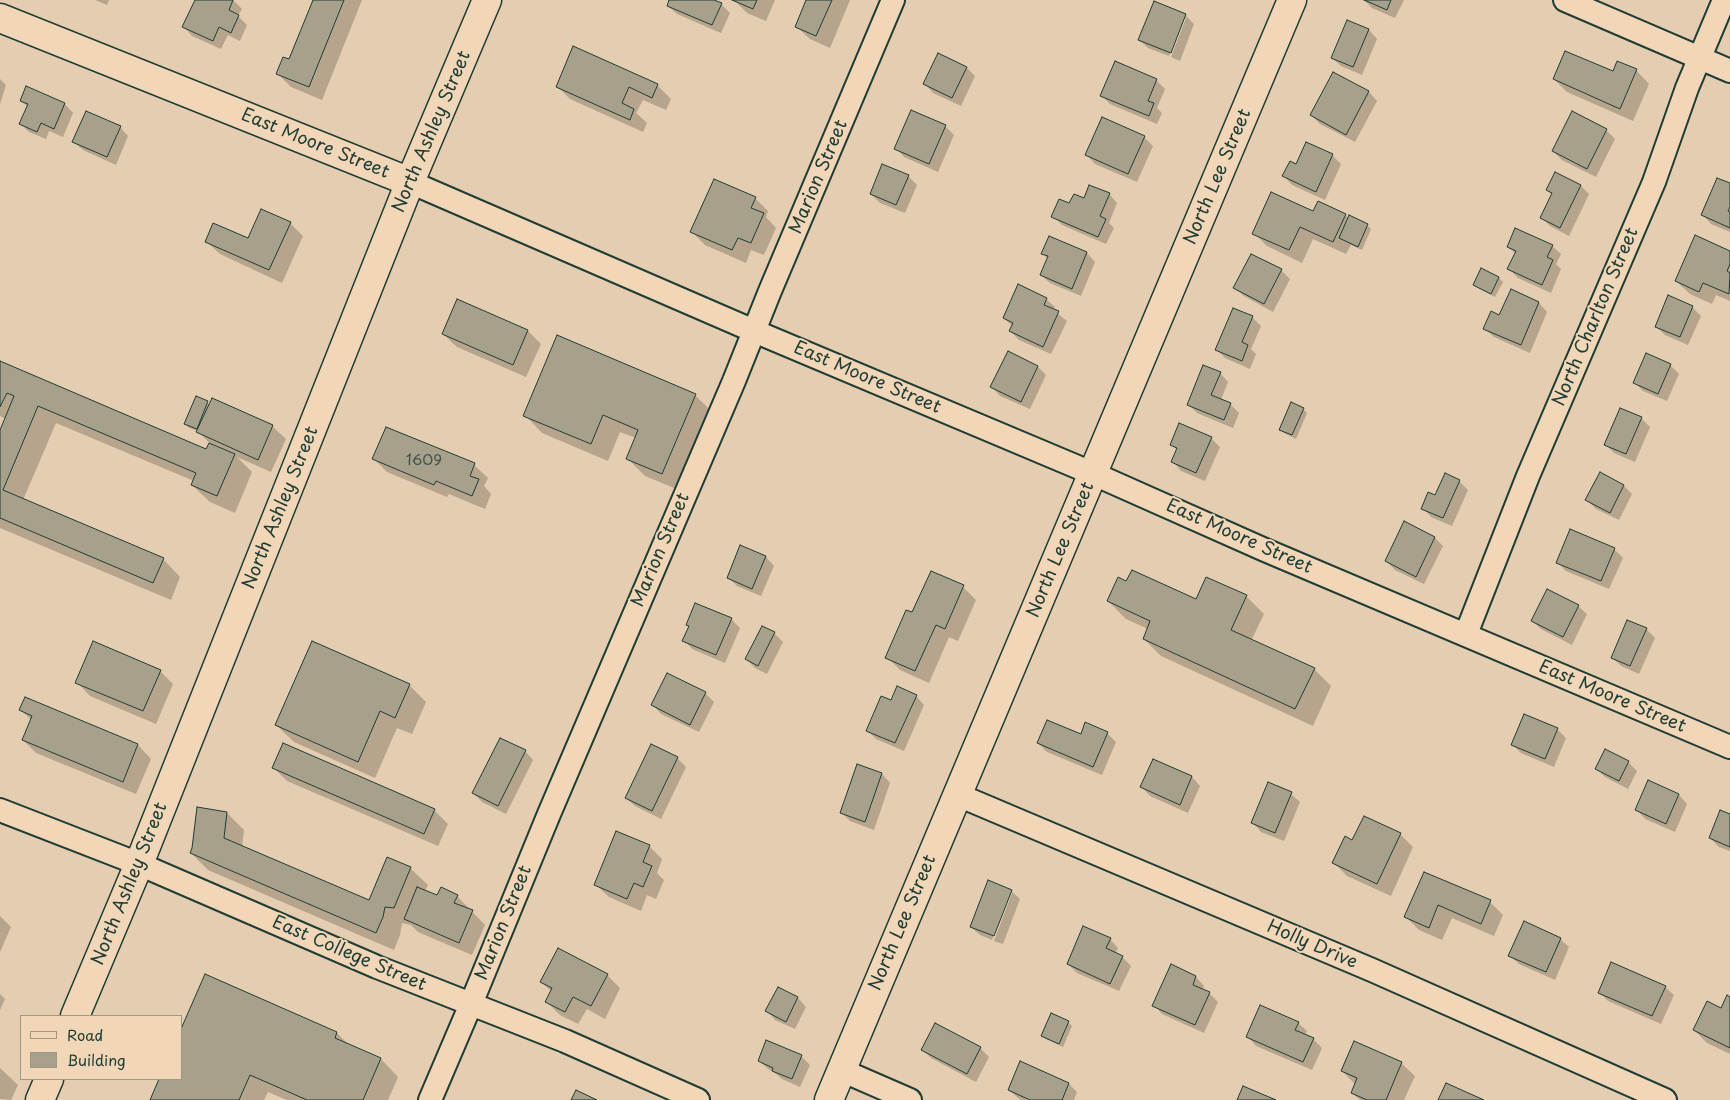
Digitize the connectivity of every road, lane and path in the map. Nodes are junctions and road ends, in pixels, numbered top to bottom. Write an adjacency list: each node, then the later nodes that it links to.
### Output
1 (487, 0): 9 (street, North Ashley Street)
2 (893, 0): 10 (street, Marion Street)
3 (1292, 0): 11 (street, North Lee Street)
4 (1565, 0): 7 (street)
5 (1724, 0): 7 (street, North Charlton Street)
6 (0, 18): 9 (street, East Moore Street)
7 (1700, 58): 8 (street); 12 (street, North Charlton Street)
8 (1730, 71)
9 (410, 182): 10 (street, East Moore Street); 16 (street, North Ashley Street)
10 (754, 331): 11 (street, East Moore Street); 17 (street, Marion Street)
11 (1094, 474): 12 (street, East Moore Street); 14 (street, North Lee Street)
12 (1466, 634): 13 (street, East Moore Street)
13 (1730, 747)
14 (958, 794): 19 (street, North Lee Street); 26 (street, Holly Drive)
15 (0, 810): 16 (street, East College Street)
16 (139, 864): 17 (street, East College Street); 18 (street, North Ashley Street)
17 (471, 1004): 22 (street, Marion Street); 23 (street, East College Street)
18 (75, 1015)
19 (841, 1070): 24 (street, North Lee Street); 25 (street)
20 (49, 1080): 21 (street)
21 (40, 1100)
22 (430, 1100)
23 (698, 1100)
24 (829, 1100)
25 (910, 1100)
26 (1665, 1100)

